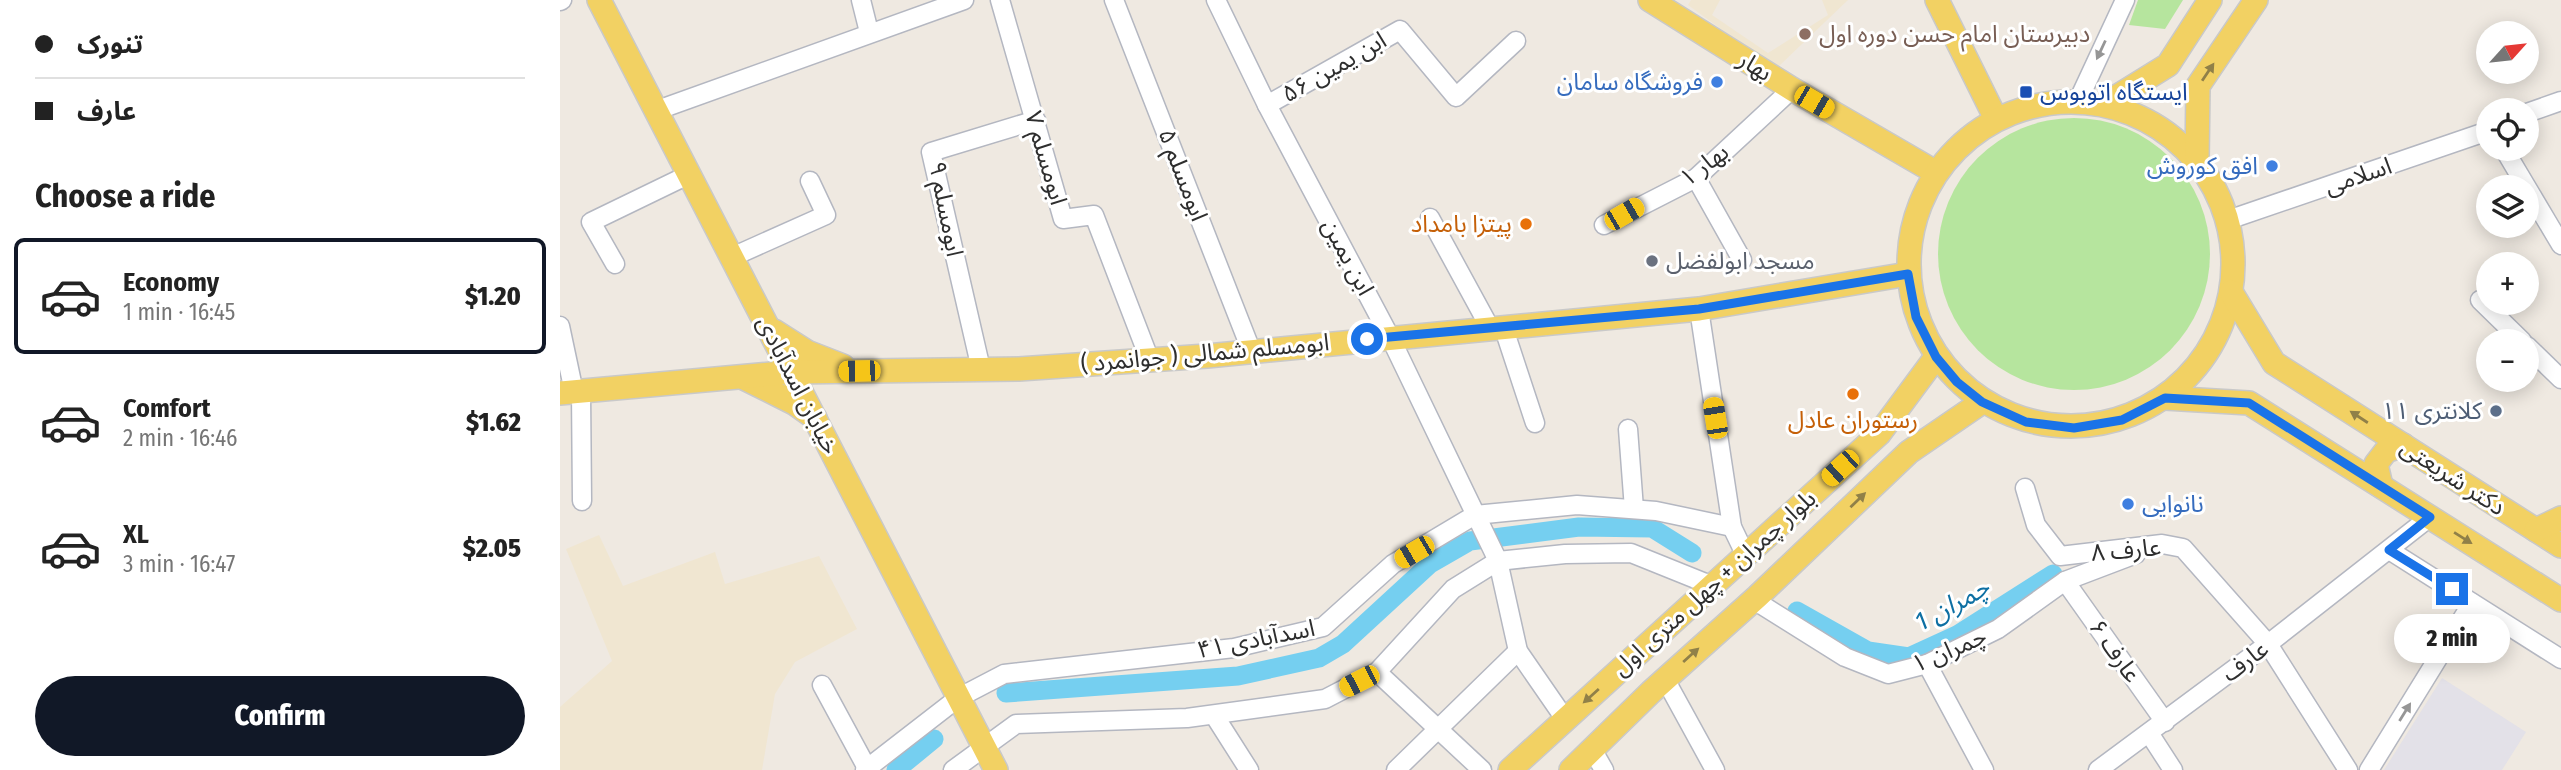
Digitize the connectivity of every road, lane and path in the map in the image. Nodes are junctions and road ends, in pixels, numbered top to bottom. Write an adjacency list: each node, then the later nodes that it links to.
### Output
1 (600, 0): 20 (main road, خیابان اسدآبادی)
2 (861, 0): 12 (street)
3 (964, 0): 12 (street)
4 (1000, 0): 22 (street, ابومسلم ۷)
5 (1114, 0): 46 (street, ابومسلم ۵)
6 (1216, 0): 18 (street, ابن یمین)
7 (1650, 0): 14 (main road, بهار)
8 (1937, 0): 21 (main road)
9 (2125, 0): 15 (street, one-way to 15)
10 (2210, 0): 17 (main road)
11 (2256, 0): 24 (main road, one-way to 11)
12 (869, 32): 20 (street)
13 (1516, 41): 18 (street, ابن یمین ۵۶)
14 (1792, 89): 26 (main road, بهار); 28 (street, بهار ۱)
15 (2078, 101): 17 (main road); 21 (main road)
16 (2561, 101): 19 (street)
17 (2105, 104): 24 (main road)
18 (1267, 105): 45 (street, ابن یمین)
19 (2539, 109)
20 (655, 111): 27 (main road, خیابان اسدآبادی)
21 (1996, 118): 26 (main road)
22 (1036, 120): 48 (street, ابومسلم ۷); 50 (street, ابومسلم ۹)
23 (2476, 135): 31 (street, اسلامی)
24 (2197, 161): 31 (main road)
25 (2511, 161): 33 (street)
26 (1936, 172): 37 (main road)
27 (688, 175): 34 (main road, خیابان اسدآبادی); 36 (street)
28 (1696, 178): 32 (street, بهار ۱); 35 (street)
29 (810, 181): 34 (street)
30 (1430, 218): 42 (street)
31 (2228, 220): 38 (main road)
32 (1604, 225)
33 (2561, 244)
34 (732, 257): 43 (main road, خیابان اسدآبادی)
35 (1742, 260)
36 (615, 264)
37 (1908, 274): 39 (main road, ابومسلم شمالی ( جوانمرد )); 47 (main road)
38 (2231, 292): 56 (main road); 61 (main road, دکتر شریعتی, one-way to 38)
39 (1699, 309): 42 (main road, ابومسلم شمالی ( جوانمرد )); 69 (street)
40 (2495, 315): 44 (street)
41 (560, 326): 55 (street)
42 (1497, 327): 45 (main road, ابومسلم شمالی ( جوانمرد )); 59 (street)
43 (769, 328): 51 (main road); 52 (main road, خیابان اسدآبادی)
44 (2510, 329)
45 (1390, 337): 46 (main road, ابومسلم شمالی ( جوانمرد )); 66 (street, ابن یمین)
46 (1251, 350): 48 (main road, ابومسلم شمالی ( جوانمرد ))
47 (1936, 357): 57 (main road); 74 (main road, بلوار چمران + چهل متری اول)
48 (1149, 358): 50 (main road, ابومسلم شمالی ( جوانمرد ))
49 (2539, 358): 54 (street)
50 (981, 369): 51 (main road, ابومسلم شمالی ( جوانمرد ))
51 (859, 371): 52 (main road, ابومسلم شمالی ( جوانمرد ))
52 (793, 372): 53 (main road, ابومسلم شمالی ( جوانمرد )); 58 (main road, خیابان اسدآبادی)
53 (741, 377): 55 (main road, ابومسلم شمالی ( جوانمرد )); 58 (main road)
54 (2561, 379)
55 (572, 392): 64 (street)
56 (2165, 398): 57 (main road); 62 (main road, دکتر شریعتی)
57 (1982, 402): 78 (main road, بلوار چمران + چهل متری اول, one-way to 57)
58 (817, 420): 88 (main road, خیابان اسدآبادی)
59 (1535, 422)
60 (1628, 429): 65 (street)
61 (2403, 445): 62 (main road); 70 (main road, دکتر شریعتی)
62 (2381, 486): 67 (main road, دکتر شریعتی)
63 (2025, 488): 71 (street, عارف ۸)
64 (582, 501)
65 (1634, 509): 66 (street, اسدآبادی ۴۱); 69 (street, اسدآبادی ۴۱)
66 (1475, 516): 75 (street, ابن یمین); 88 (street, اسدآبادی ۴۱)
67 (2430, 517): 73 (street, عارف); 79 (main road, دکتر شریعتی, one-way to 79)
68 (2561, 518): 70 (main road)
69 (1732, 527): 74 (street)
70 (2536, 530): 72 (main road, دکتر شریعتی)
71 (2162, 544): 76 (street, ۱ چمران); 81 (street, عارف ۸)
72 (2561, 546)
73 (2389, 550): 80 (street); 81 (street, عارف)
74 (1745, 555): 77 (main road, بلوار چمران + چهل متری اول)
75 (1497, 561): 77 (street); 82 (street); 85 (street)
76 (2065, 581): 84 (street, ۱ چمران); 91 (street, عارف ۶)
77 (1713, 586): 90 (main road, بلوار چمران + چهل متری اول, one-way to 90)
78 (1754, 600): 84 (street, ۱ چمران); 86 (main road, بلوار چمران + چهل متری اول, one-way to 78)
79 (2561, 600)
80 (2472, 603): 83 (street); 110 (street, one-way to 80)
81 (2269, 644): 91 (street, عارف); 109 (street, عارف ۸)
82 (1518, 651): 90 (street); 92 (street)
83 (2561, 659)
84 (1927, 664): 106 (street)
85 (1377, 672): 89 (street); 92 (street)
86 (1665, 679): 95 (main road, بلوار چمران + چهل متری اول); 105 (street)
87 (822, 685): 96 (street)
88 (958, 698): 94 (main road, خیابان اسدآبادی); 96 (street, اسدآبادی ۴۱)
89 (1214, 715): 94 (street); 99 (street)
90 (1565, 719): 102 (main road, بلوار چمران + چهل متری اول)
91 (2165, 722): 93 (street, عارف)
92 (1436, 730): 100 (street); 101 (street)
93 (2149, 733): 107 (street, عارف); 108 (street)
94 (985, 746): 97 (street); 98 (main road, خیابان اسدآبادی)
95 (1592, 749): 103 (main road, بلوار چمران + چهل متری اول); 104 (street)
96 (866, 769)
97 (953, 770)
98 (996, 770)
99 (1249, 770)
100 (1396, 770)
101 (1482, 770)
102 (1510, 770)
103 (1571, 770)
104 (1604, 770)
105 (1715, 770)
106 (1984, 770)
107 (2098, 770)
108 (2173, 770)
109 (2348, 770)
110 (2370, 770)

